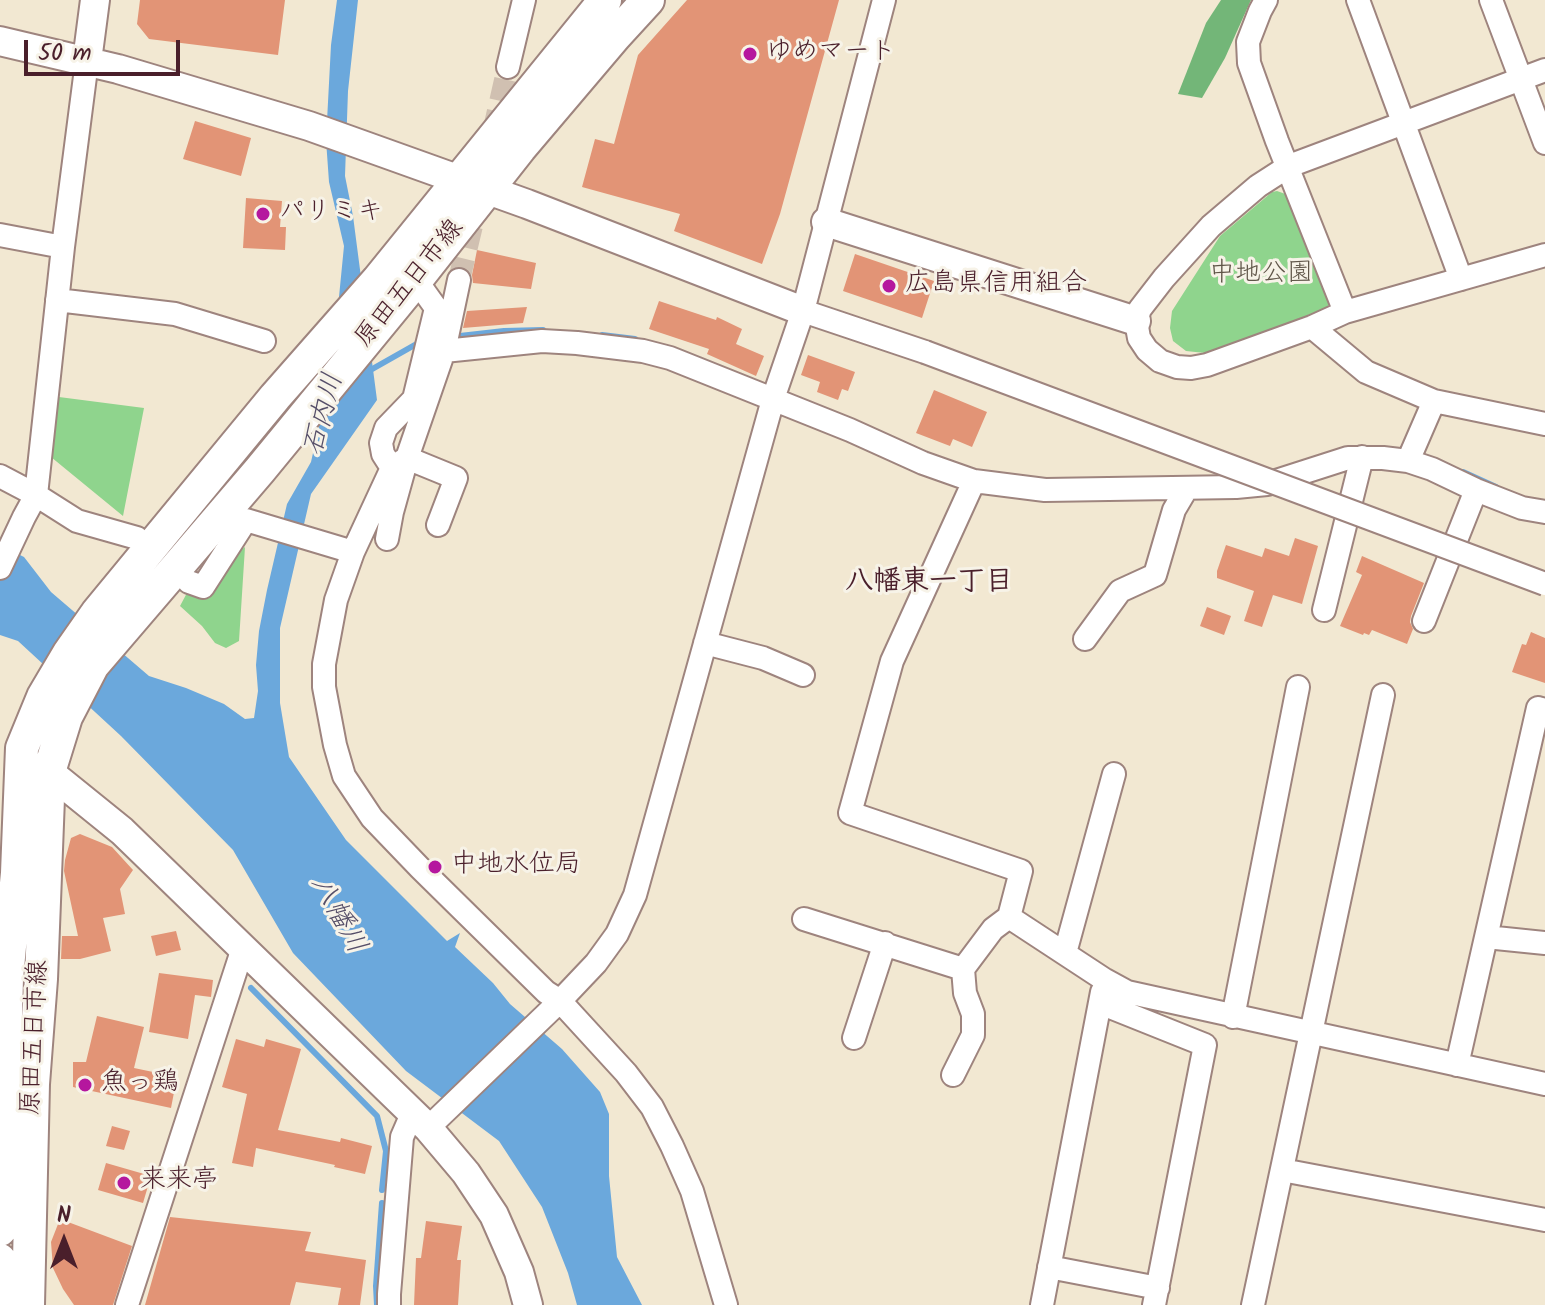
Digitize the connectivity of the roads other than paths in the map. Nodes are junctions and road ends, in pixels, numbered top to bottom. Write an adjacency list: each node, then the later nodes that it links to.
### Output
1 (95, 0): 10 (street)
2 (524, 0): 11 (street)
3 (605, 0): 17 (main road, 原田五日市線)
4 (648, 0): 17 (main road, 原田五日市線)
5 (884, 0): 18 (street)
6 (1266, 0): 16 (street)
7 (1358, 0): 14 (street)
8 (1491, 0): 13 (street)
9 (0, 41): 10 (street)
10 (87, 61): 17 (street); 20 (street)
11 (508, 67)
12 (1545, 70): 13 (street)
13 (1521, 80): 14 (street); 15 (street)
14 (1404, 123): 16 (street); 22 (street)
15 (1545, 143)
16 (1289, 166): 27 (street); 28 (street)
17 (474, 184): 23 (main road, 原田五日市線); 26 (street); 49 (main road, 原田五日市線)
18 (826, 222): 26 (street); 28 (street)
19 (0, 235): 20 (street)
20 (63, 247): 25 (street)
21 (1545, 255): 22 (street)
22 (1461, 279): 27 (street)
23 (416, 280): 31 (street); 49 (main road, 原田五日市線)
24 (459, 280): 31 (street)
25 (57, 300): 30 (street); 42 (street)
26 (803, 311): 32 (street); 51 (street, bridge)
27 (1345, 312): 29 (street)
28 (1136, 321): 29 (street)
29 (1312, 327): 33 (street)
30 (264, 341)
31 (438, 341): 32 (street); 37 (street)
32 (775, 393): 39 (street); 55 (street)
33 (1434, 401): 34 (street); 35 (street)
34 (1545, 424)
35 (1411, 453): 36 (street); 41 (street)
36 (1362, 457): 40 (street); 52 (street)
37 (400, 463): 44 (street); 46 (street); 47 (street)
38 (0, 476): 42 (street)
39 (974, 481): 40 (street); 64 (street)
40 (1187, 488): 54 (street)
41 (1476, 490): 43 (street); 53 (street)
42 (36, 495): 45 (street); 48 (street)
43 (1545, 512)
44 (438, 525)
45 (137, 538)
46 (387, 539)
47 (344, 549): 50 (street); 76 (street)
48 (0, 568)
49 (144, 581): 60 (main road, 原田五日市線)
50 (189, 582)
51 (1545, 584)
52 (1324, 610)
53 (1424, 621)
54 (1085, 639)
55 (705, 643): 56 (street); 76 (street)
56 (803, 675)
57 (1298, 687): 77 (street)
58 (1383, 695): 78 (street)
59 (1545, 710): 66 (street)
60 (51, 716): 61 (main road, 原田五日市線); 62 (main road, 原田五日市線)
61 (11, 737): 62 (main road); 72 (main road, 原田五日市線)
62 (49, 772): 69 (street); 73 (main road, 原田五日市線)
63 (1114, 774): 70 (street)
64 (1009, 917): 70 (street); 71 (street)
65 (804, 919): 67 (street)
66 (1486, 937): 68 (street); 80 (street)
67 (885, 943): 71 (street); 79 (street)
68 (1545, 943)
69 (243, 948): 83 (street); 92 (street)
70 (1065, 953): 74 (street)
71 (963, 969): 81 (street)
72 (3, 978): 73 (street); 86 (main road, 原田五日市線)
73 (41, 979): 91 (main road, 原田五日市線)
74 (1105, 980): 75 (street); 77 (street)
75 (1100, 1003): 88 (street); 89 (street)
76 (555, 1006): 83 (street); 95 (street)
77 (1233, 1017): 78 (street)
78 (1312, 1034): 80 (street); 84 (street)
79 (854, 1038)
80 (1457, 1065): 82 (street)
81 (953, 1075)
82 (1545, 1084)
83 (427, 1120): 93 (street); 94 (street)
84 (1282, 1170): 85 (street); 97 (street)
85 (1545, 1220)
86 (0, 1230)
87 (0, 1260): 90 (main road)
88 (1049, 1267): 89 (street); 96 (street)
89 (1156, 1297)
90 (1, 1305)
91 (28, 1305)
92 (127, 1305)
93 (389, 1305)
94 (528, 1305)
95 (726, 1305)
96 (1042, 1305)
97 (1253, 1305)

